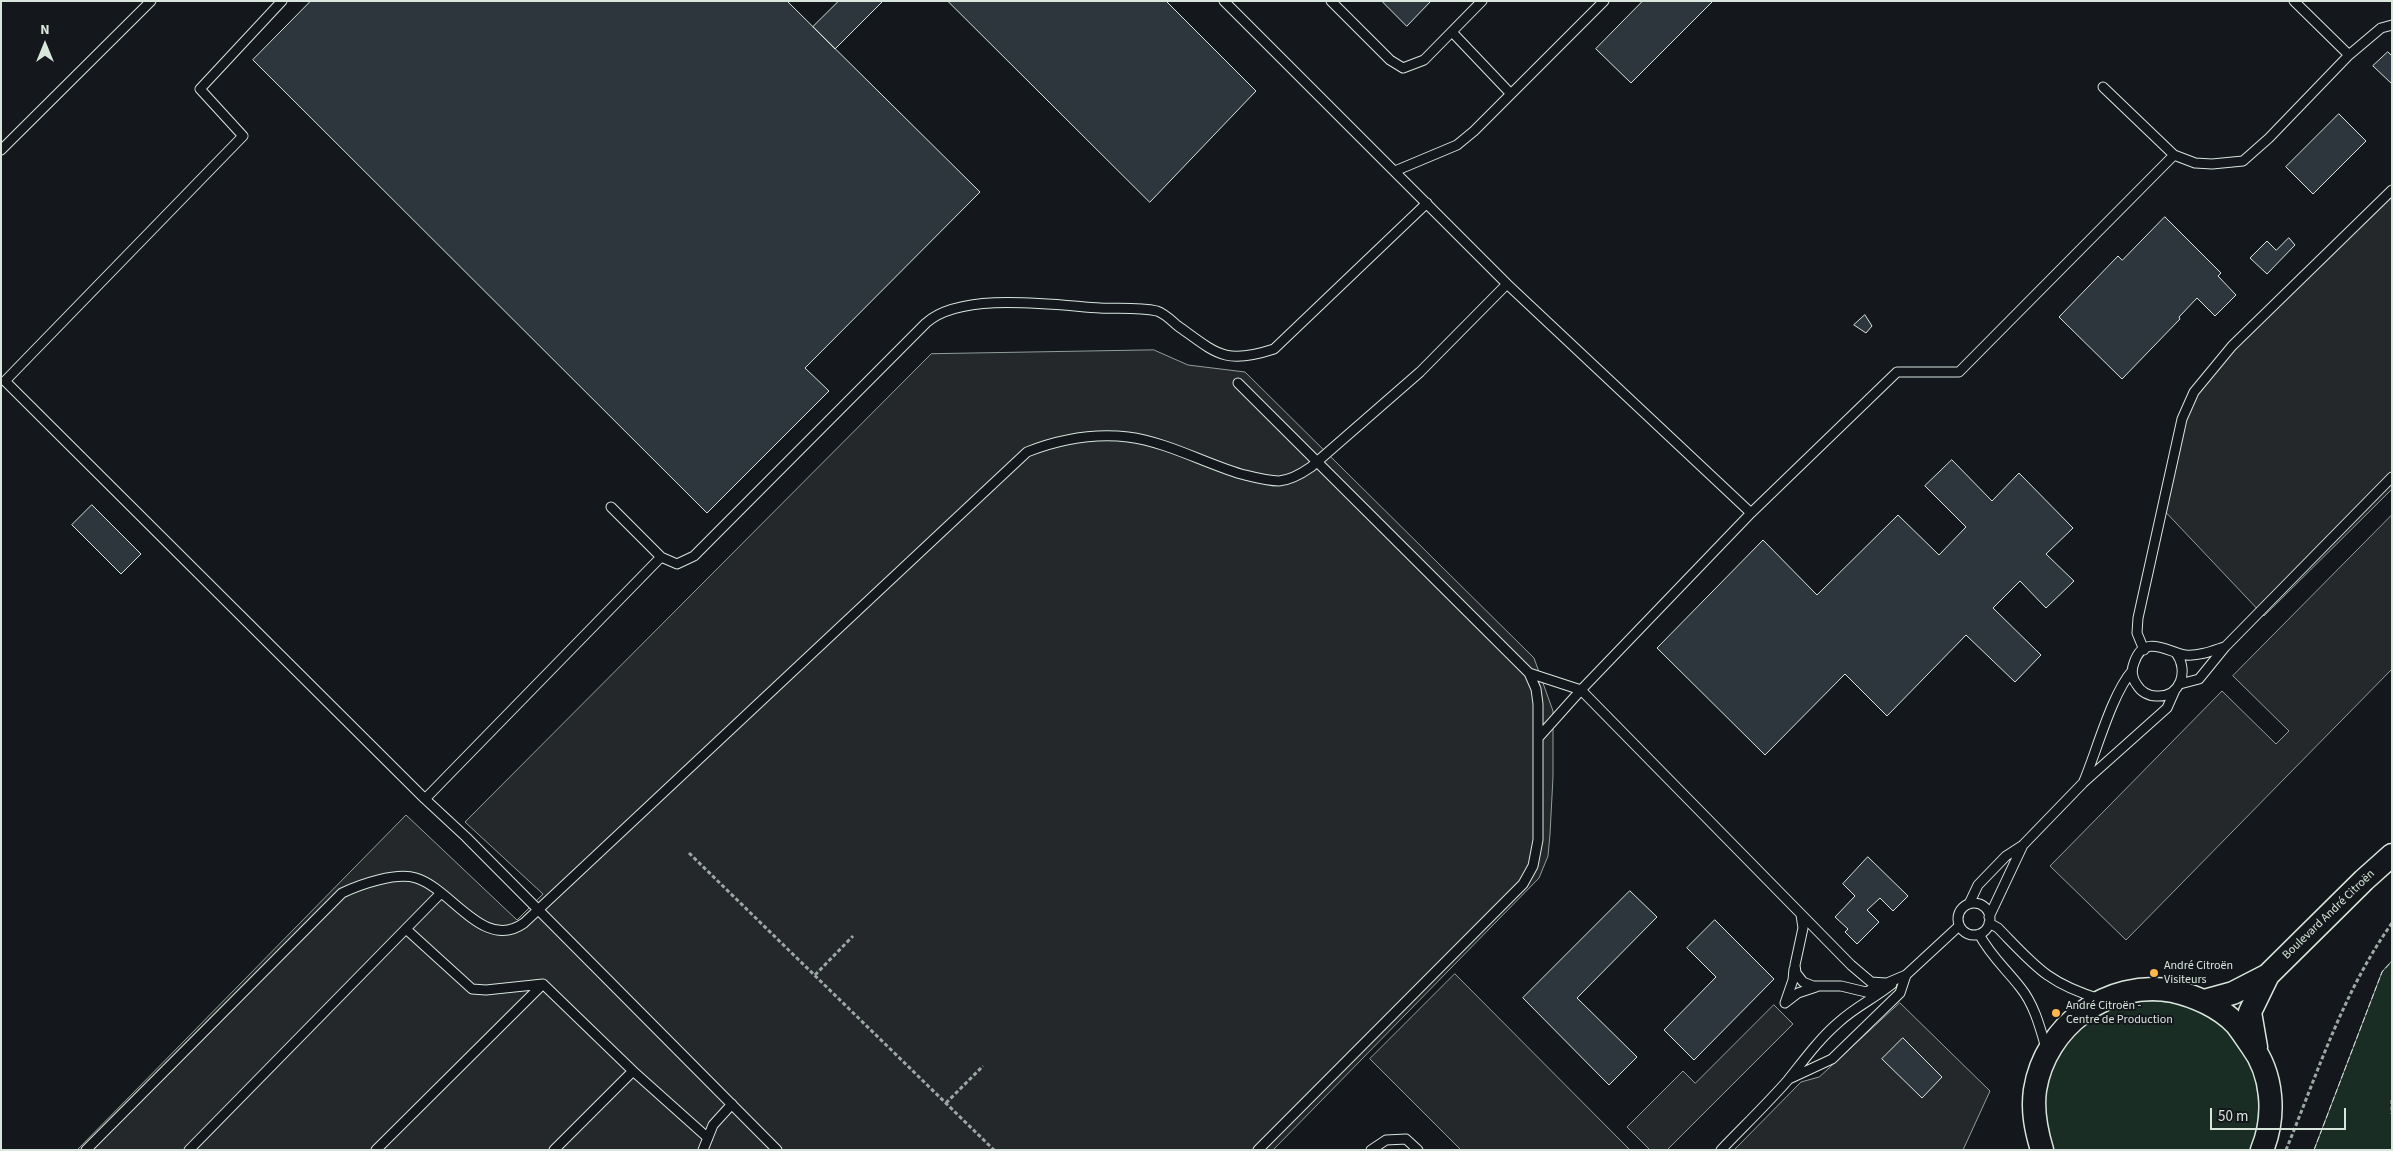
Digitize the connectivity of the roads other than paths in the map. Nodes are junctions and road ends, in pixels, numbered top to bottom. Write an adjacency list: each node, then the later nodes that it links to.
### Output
1 (151, 1): 13 (lane)
2 (282, 1): 34 (lane)
3 (1224, 1): 15 (lane)
4 (1332, 1): 9 (lane)
5 (1482, 1): 9 (lane)
6 (1604, 1): 12 (lane)
7 (2294, 1): 10 (lane)
8 (2392, 25): 10 (lane)
9 (1452, 32): 12 (lane)
10 (2349, 55): 14 (lane)
11 (2103, 87): 14 (lane)
12 (1511, 94): 15 (lane)
13 (1, 150)
14 (2174, 155): 23 (lane)
15 (1395, 171): 17 (lane)
16 (2392, 190): 26 (lane)
17 (1427, 203): 18 (lane); 24 (lane)
18 (1507, 284): 20 (lane); 23 (lane)
19 (1238, 383): 20 (lane)
20 (1317, 462): 29 (lane); 39 (lane)
21 (2392, 477): 25 (lane)
22 (611, 507): 24 (lane)
23 (1751, 513): 31 (lane)
24 (661, 557): 34 (lane)
25 (2225, 647): 27 (lane); 30 (lane)
26 (2144, 650): 27 (lane); 28 (lane)
27 (2176, 653): 30 (lane)
28 (2132, 671): 30 (lane); 33 (lane)
29 (1529, 673): 31 (lane); 32 (lane)
30 (2177, 687): 33 (lane)
31 (1582, 690): 32 (lane); 40 (lane)
32 (1538, 738): 65 (lane)
33 (2083, 783): 35 (lane)
34 (425, 799): 39 (lane)
35 (2023, 845): 38 (lane); 41 (lane)
36 (2392, 855): 46 (main road, Boulevard André Citroën)
37 (441, 893): 39 (lane); 43 (lane); 59 (lane)
38 (1969, 904): 41 (lane); 42 (lane)
39 (538, 910): 57 (lane)
40 (1802, 915): 45 (lane); 48 (lane)
41 (1989, 920): 44 (lane); 51 (lane)
42 (1959, 926): 44 (lane); 47 (lane)
43 (406, 929): 49 (lane); 60 (lane)
44 (1979, 934): 53 (lane)
45 (1794, 965): 50 (lane); 50 (lane)
46 (2268, 975): 52 (main road, Boulevard André Citroën); 54 (main road, Boulevard André Citroën)
47 (1902, 977): 48 (lane); 56 (lane); 56 (lane)
48 (1886, 983): 50 (lane)
49 (543, 984): 55 (lane); 61 (lane)
50 (1817, 986)
51 (2103, 1000): 52 (main road, Boulevard André Citroën); 53 (main road, Boulevard André Citroën)
52 (2204, 1001): 54 (main road, Boulevard André Citroën)
53 (2047, 1053): 69 (main road, Boulevard André Citroën)
54 (2258, 1054): 70 (main road, Boulevard André Citroën)
55 (633, 1071): 58 (lane); 62 (lane)
56 (1789, 1079): 68 (lane)
57 (732, 1104): 58 (lane); 64 (lane)
58 (708, 1138): 63 (lane)
59 (86, 1150)
60 (189, 1150)
61 (376, 1150)
62 (554, 1150)
63 (703, 1150)
64 (778, 1150)
65 (1258, 1150)
66 (1371, 1150): 67 (lane)
67 (1418, 1150)
68 (1721, 1150)
69 (2042, 1150)
70 (2262, 1150)

